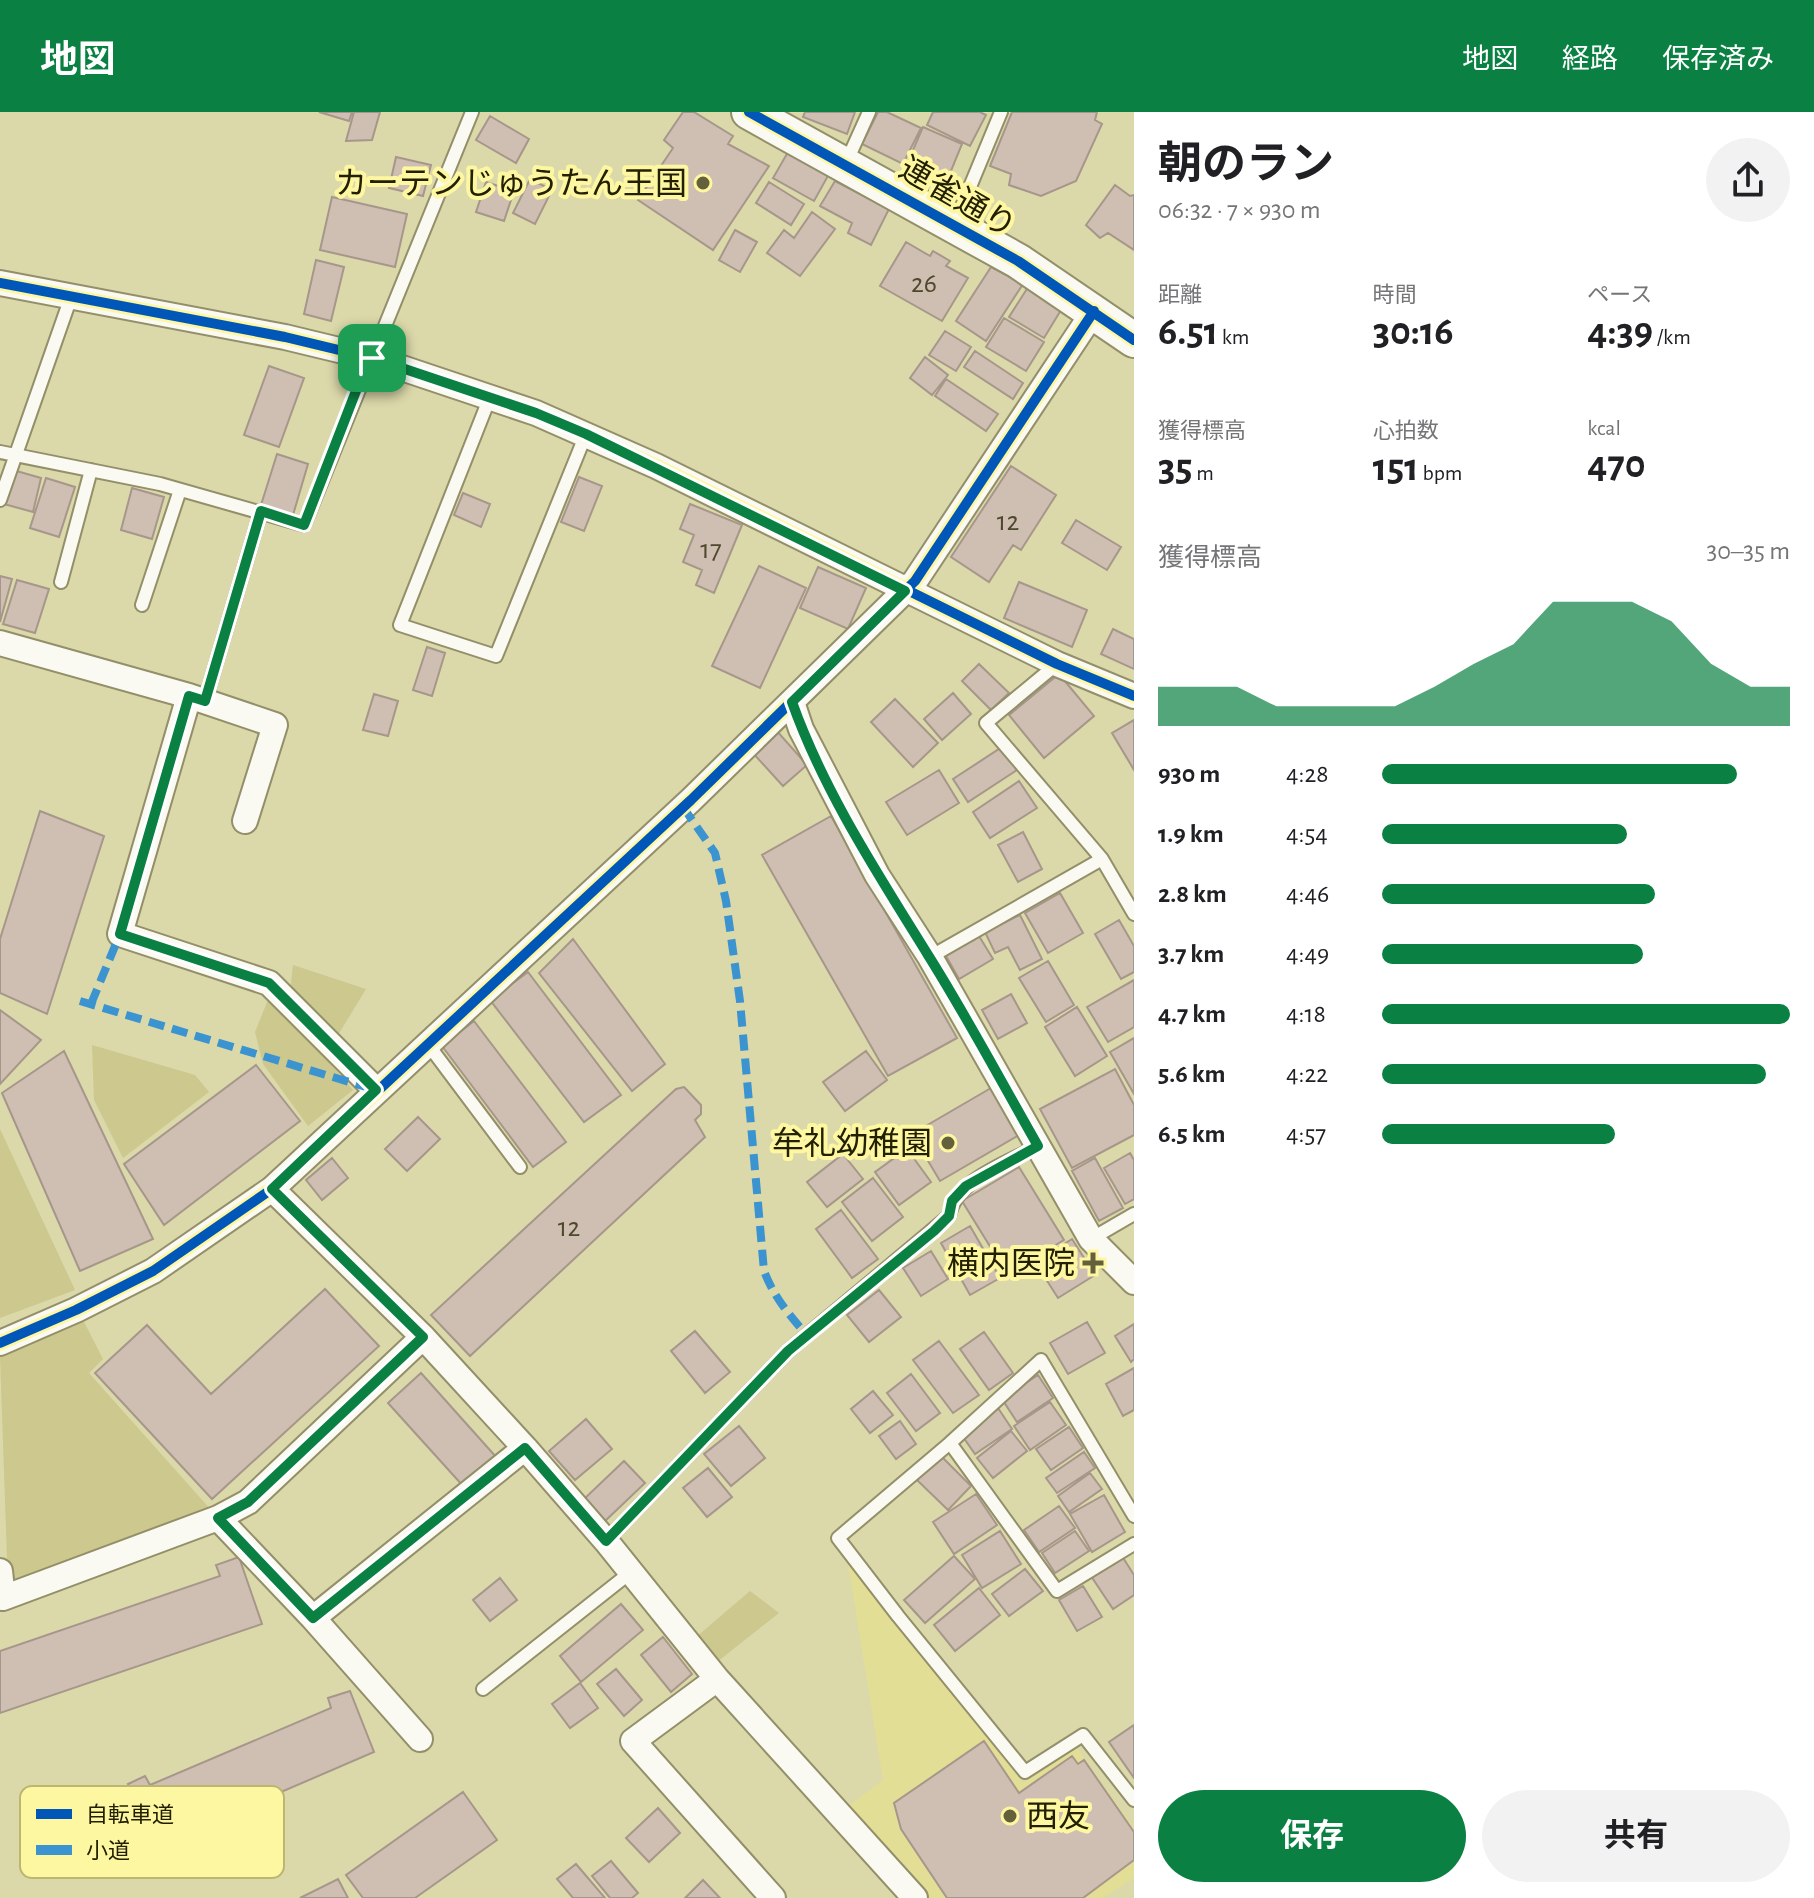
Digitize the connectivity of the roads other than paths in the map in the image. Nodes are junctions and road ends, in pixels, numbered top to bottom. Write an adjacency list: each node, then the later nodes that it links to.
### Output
1 (472, 112): 11 (lane)
2 (749, 112): 5 (main road, 連雀通り)
3 (869, 112): 5 (lane)
4 (1001, 112): 6 (lane)
5 (846, 163): 6 (main road, 連雀通り)
6 (954, 226): 9 (main road, 連雀通り)
7 (0, 283): 8 (street)
8 (71, 297): 11 (street); 15 (lane)
9 (1094, 311): 10 (main road, 連雀通り); 21 (street)
10 (1134, 340)
11 (372, 358): 12 (street); 19 (lane)
12 (490, 397): 13 (street); 13 (lane)
13 (586, 434): 21 (street)
14 (0, 452): 15 (lane)
15 (15, 455): 16 (lane); 18 (lane)
16 (91, 470): 17 (lane); 20 (lane)
17 (180, 490): 19 (lane); 22 (lane)
18 (0, 500)
19 (261, 511): 26 (lane)
20 (61, 582)
21 (905, 591): 24 (street); 27 (street)
22 (142, 605)
23 (0, 643): 26 (street)
24 (1057, 664): 25 (street); 29 (lane)
25 (1134, 696)
26 (197, 699): 28 (street); 33 (street)
27 (792, 702): 31 (street); 32 (street)
28 (245, 821)
29 (1102, 859): 30 (lane); 31 (lane)
30 (1134, 914)
31 (930, 957): 34 (street)
32 (427, 1043): 33 (street); 35 (lane)
33 (376, 1090): 36 (street)
34 (1038, 1146): 38 (street); 46 (lane)
35 (520, 1167)
36 (272, 1189): 40 (street); 41 (street)
37 (1134, 1214): 38 (lane)
38 (1091, 1239): 39 (street)
39 (1134, 1282)
40 (423, 1337): 43 (street); 45 (street)
41 (0, 1343)
42 (950, 1443): 44 (lane); 47 (lane); 54 (lane)
43 (525, 1448): 46 (street); 50 (street)
44 (1134, 1516)
45 (218, 1518): 48 (street); 50 (street)
46 (606, 1541): 49 (street)
47 (1134, 1544)
48 (0, 1571)
49 (631, 1572): 51 (street); 52 (lane)
50 (313, 1618): 53 (street)
51 (717, 1679): 55 (street); 56 (street)
52 (483, 1689)
53 (420, 1739)
54 (1134, 1800)
55 (773, 1898)
56 (915, 1898)

